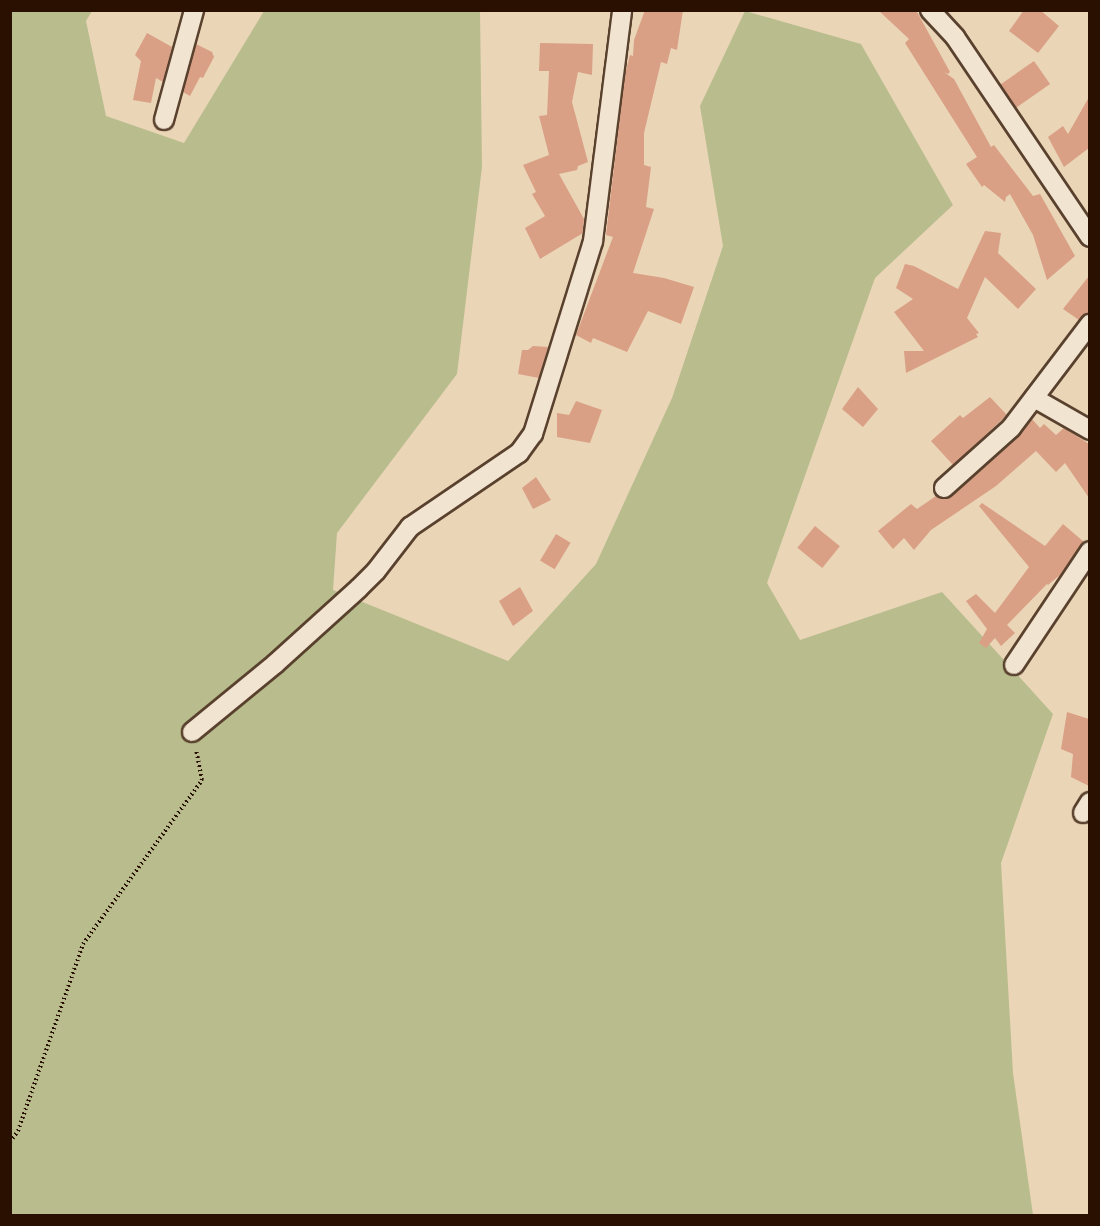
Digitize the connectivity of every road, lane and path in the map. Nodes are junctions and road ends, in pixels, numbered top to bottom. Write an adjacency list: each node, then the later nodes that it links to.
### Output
1 (194, 10): 4 (street)
2 (622, 10): 12 (street)
3 (930, 10): 5 (street)
4 (164, 120)
5 (1089, 237)
6 (1089, 324): 7 (street)
7 (1034, 398): 8 (street); 9 (street)
8 (1089, 430)
9 (944, 488)
10 (1089, 551): 11 (street)
11 (1014, 665)
12 (192, 732): 13 (path)
13 (10, 1142)

